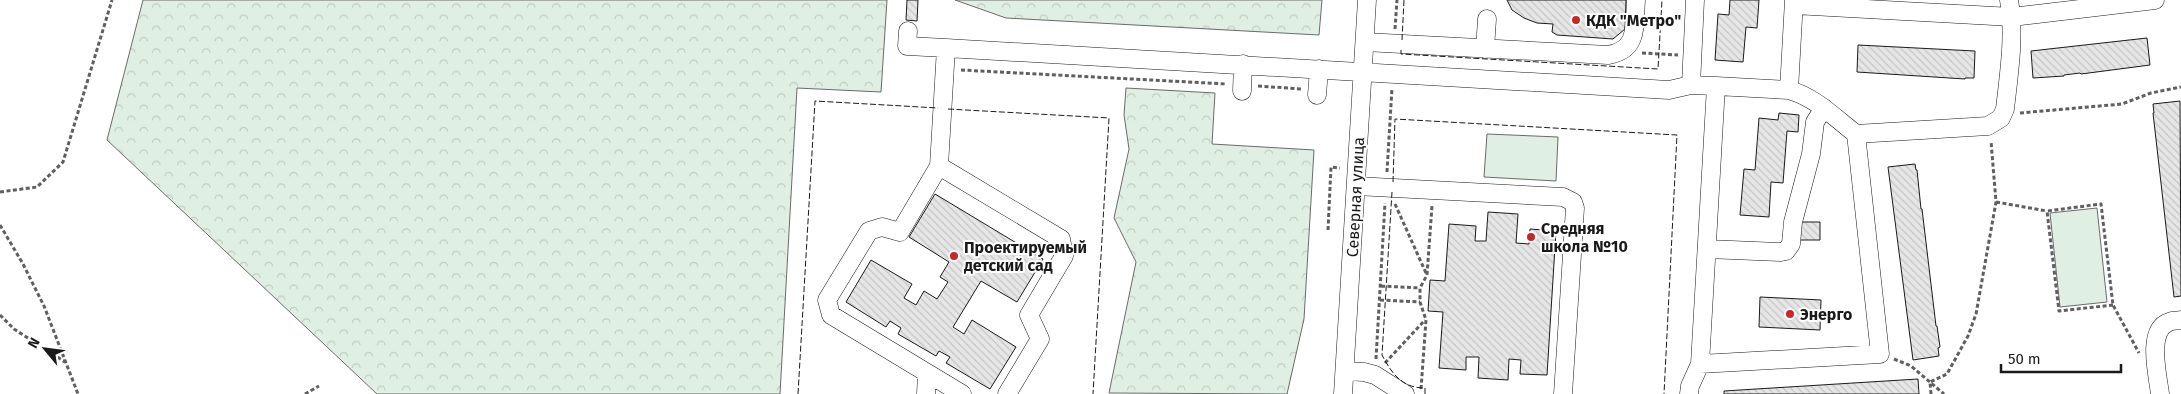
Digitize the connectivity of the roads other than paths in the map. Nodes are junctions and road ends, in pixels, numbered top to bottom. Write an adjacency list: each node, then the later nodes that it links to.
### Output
1 (1367, 0): 9 (street, Северная улица)
2 (1636, 0): 11 (street)
3 (1695, 0): 15 (street)
4 (2155, 0): 6 (street)
5 (1794, 3): 6 (street); 18 (street)
6 (2011, 8): 21 (street)
7 (1487, 19): 11 (street)
8 (908, 31): 10 (street)
9 (1364, 42): 11 (street); 14 (street, Северная улица)
10 (946, 48): 12 (street); 22 (street)
11 (1486, 49)
12 (1243, 64): 13 (street); 17 (street)
13 (1319, 69): 14 (street); 19 (street)
14 (1363, 71): 15 (street); 23 (street, Северная улица)
15 (1691, 85): 16 (street)
16 (1716, 86): 18 (street); 24 (street)
17 (1242, 88)
18 (1788, 90): 20 (street)
19 (1317, 92)
20 (1824, 108): 21 (street); 24 (street)
21 (1856, 134): 26 (street)
22 (939, 166): 28 (street); 31 (street)
23 (1356, 186): 27 (street, Северная улица); 34 (street)
24 (1707, 249): 26 (street)
25 (2181, 320): 36 (street)
26 (1700, 364): 35 (street)
27 (1345, 371): 32 (street, Северная улица); 33 (street)
28 (927, 373): 29 (street); 30 (street)
29 (926, 394)
30 (962, 394)
31 (1007, 394)
32 (1343, 394)
33 (1404, 394)
34 (1563, 394)
35 (1689, 394)
36 (2160, 394)

